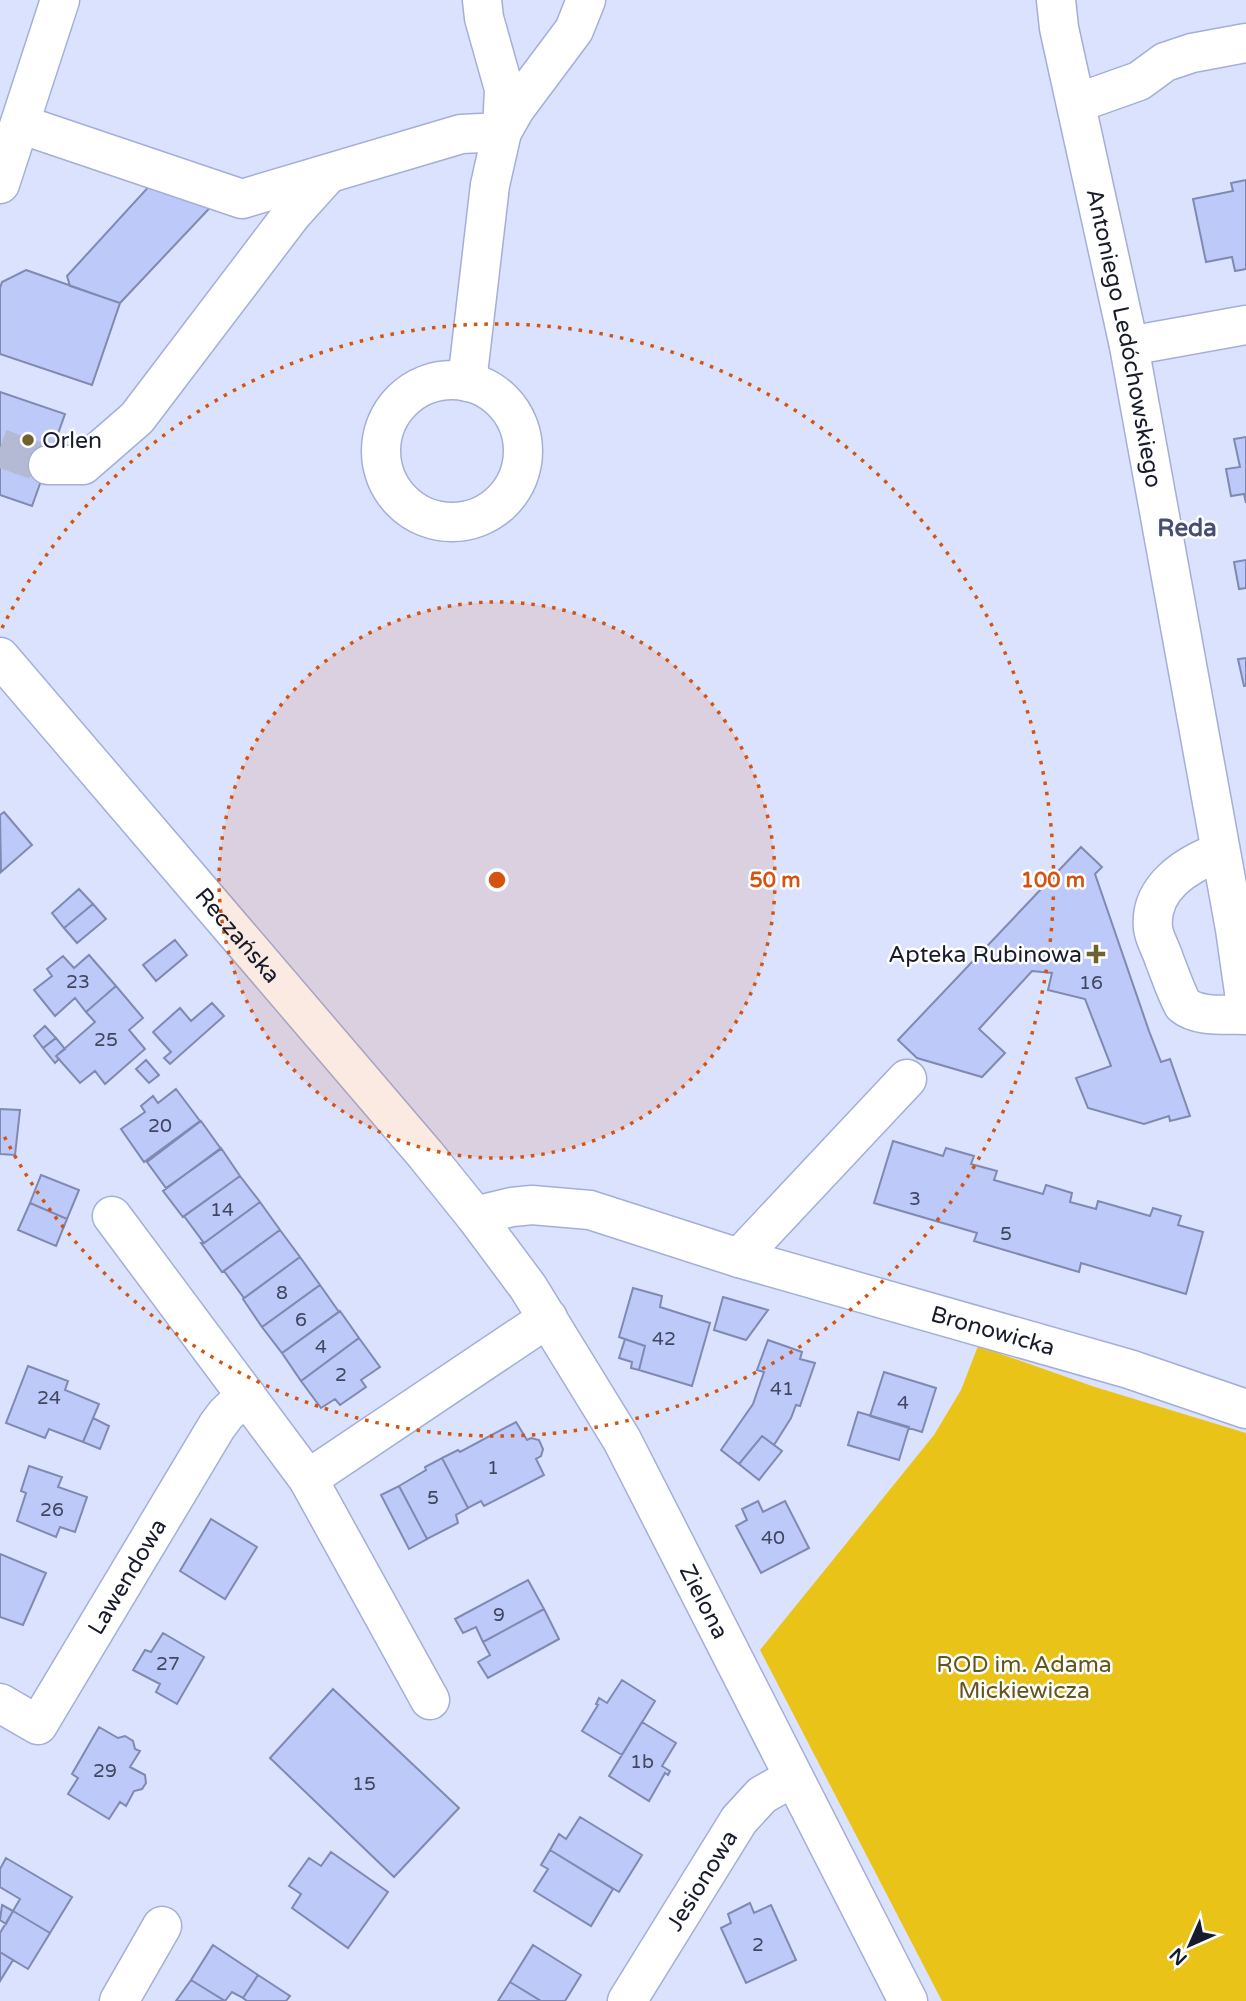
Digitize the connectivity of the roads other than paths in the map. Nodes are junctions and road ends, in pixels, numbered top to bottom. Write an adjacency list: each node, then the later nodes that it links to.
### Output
1 (60, 0): 7 (street)
2 (482, 0): 8 (street)
3 (586, 0): 8 (street)
4 (1056, 0): 6 (street, Antoniego Ledóchowskiego)
5 (1246, 43): 6 (street)
6 (1077, 103): 12 (street, Antoniego Ledóchowskiego)
7 (20, 124): 9 (street); 10 (street)
8 (502, 132): 9 (street); 13 (street)
9 (328, 174): 14 (street)
10 (0, 184)
11 (1246, 326): 12 (street)
12 (1129, 346): 16 (street, Antoniego Ledóchowskiego)
13 (467, 382)
14 (48, 465)
15 (0, 657): 21 (street, Reczańska)
16 (1220, 852): 17 (street, Antoniego Ledóchowskiego); 18 (street)
17 (1246, 1006)
18 (1246, 1014)
19 (907, 1079): 22 (street)
20 (112, 1216): 24 (street)
21 (475, 1216): 22 (street, Bronowicka); 23 (street, Zielona)
22 (739, 1258): 25 (street, Bronowicka)
23 (548, 1318): 26 (street); 29 (street, Zielona)
24 (246, 1395): 26 (street); 28 (street, Lawendowa)
25 (1246, 1409)
26 (309, 1479): 27 (street)
27 (430, 1700)
28 (0, 1703)
29 (792, 1778): 32 (street, Jesionowa); 33 (street, Zielona)
30 (162, 1926): 31 (street)
31 (119, 2001)
32 (628, 2001)
33 (908, 2001)

